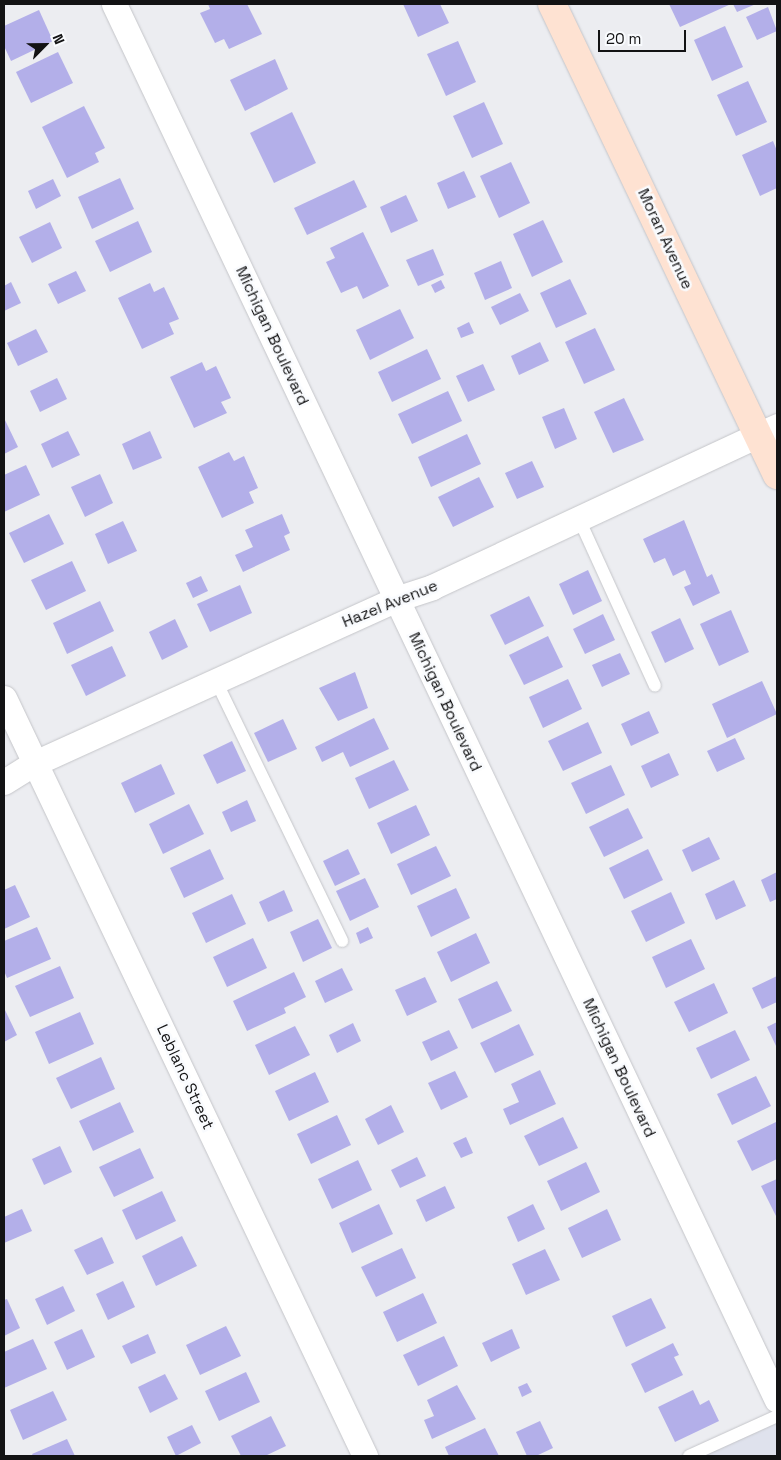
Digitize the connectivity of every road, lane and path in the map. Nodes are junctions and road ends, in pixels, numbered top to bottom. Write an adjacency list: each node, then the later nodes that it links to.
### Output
1 (114, 4): 6 (street, Michigan Boulevard)
2 (552, 4): 3 (main road, Moran Avenue)
3 (768, 430): 4 (main road, Moran Avenue); 5 (street, Hazel Avenue)
4 (777, 475)
5 (579, 519): 6 (street, Hazel Avenue); 8 (lane)
6 (396, 599): 7 (street, Hazel Avenue); 13 (street, Michigan Boulevard)
7 (216, 681): 10 (street, Hazel Avenue); 12 (lane)
8 (655, 686)
9 (4, 698): 10 (street, Leblanc Street)
10 (35, 764): 11 (street, Hazel Avenue); 15 (street, Leblanc Street)
11 (4, 782)
12 (342, 942)
13 (777, 1400)
14 (777, 1416): 16 (lane)
15 (366, 1456)
16 (689, 1456)

